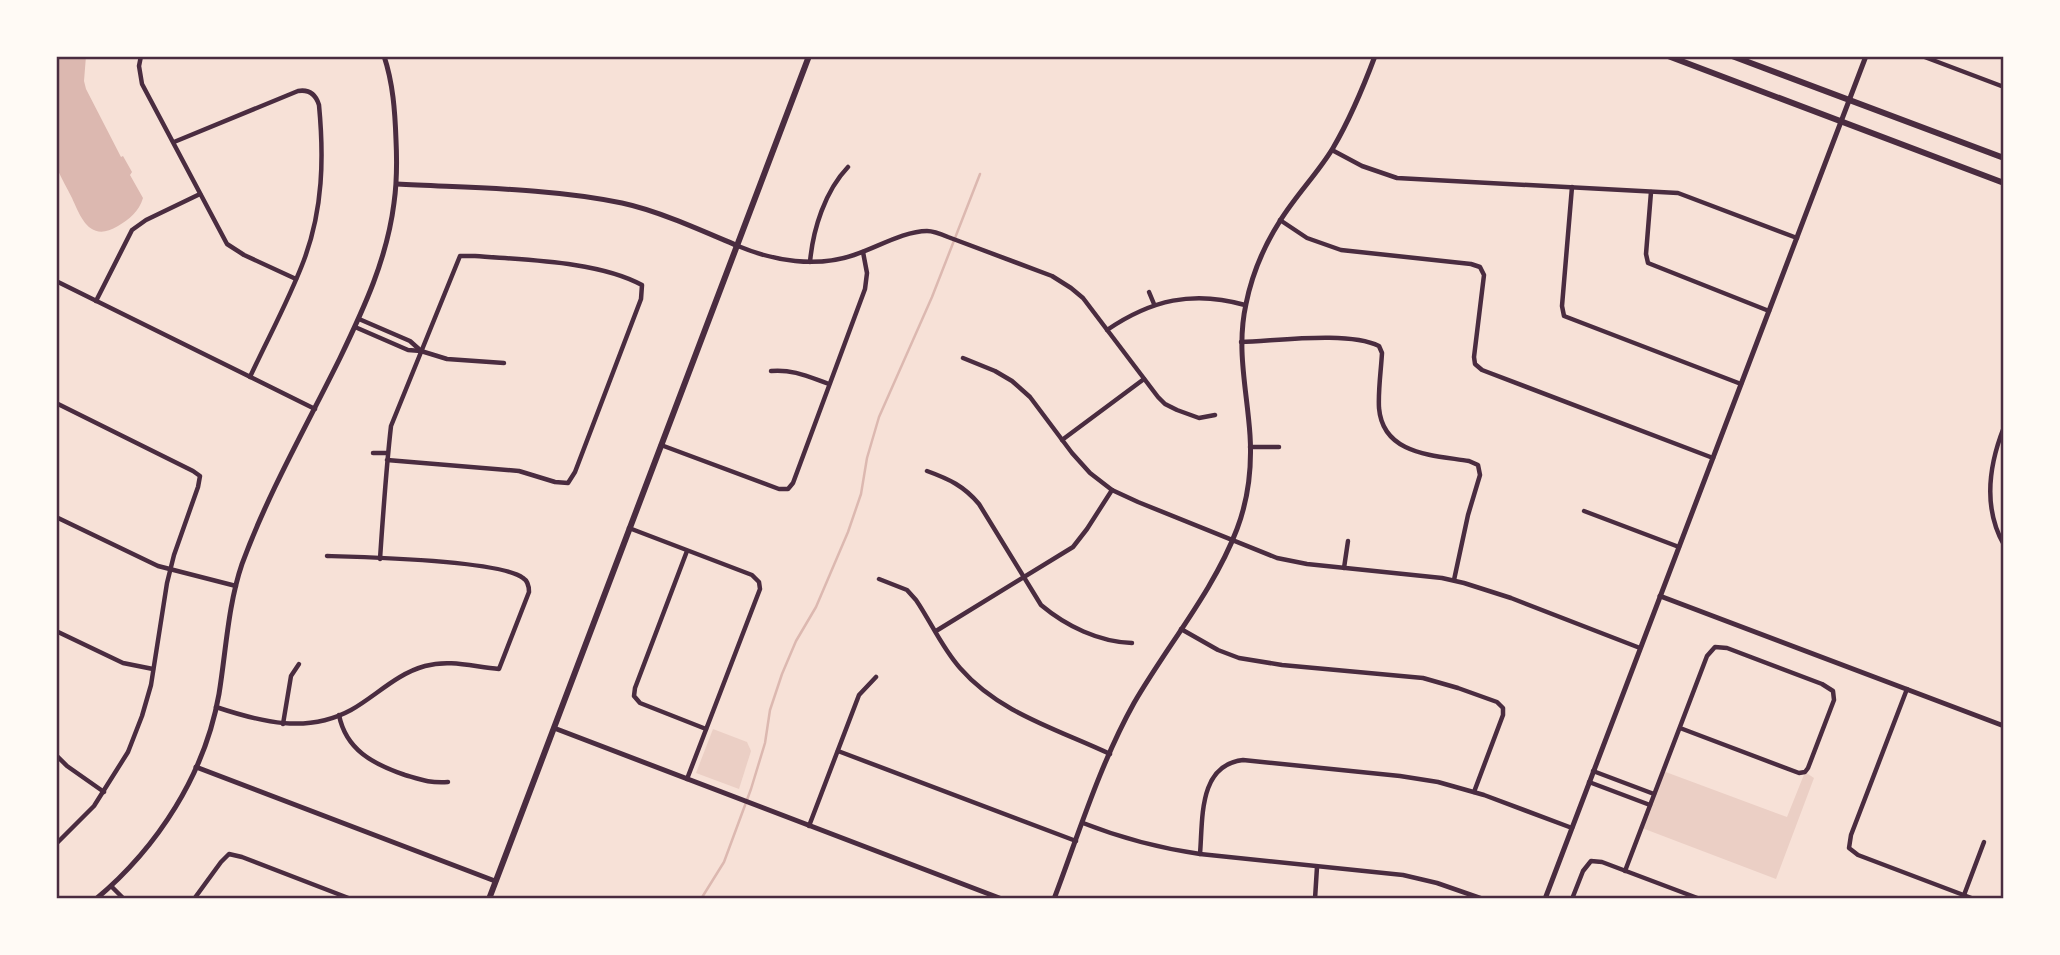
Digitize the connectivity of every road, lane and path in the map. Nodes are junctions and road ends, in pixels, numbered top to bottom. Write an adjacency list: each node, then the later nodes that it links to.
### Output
1 (141, 56): 14 (street)
2 (384, 56): 19 (street)
3 (809, 56): 25 (main road)
4 (1375, 56): 15 (street)
5 (1668, 56): 13 (main road)
6 (1732, 56): 12 (main road)
7 (1866, 56): 12 (street)
8 (1922, 56): 10 (street)
9 (1945, 56): 10 (street)
10 (1942, 64): 11 (street)
11 (2004, 87)
12 (1850, 100): 13 (street); 16 (main road)
13 (1842, 122): 18 (main road); 24 (street)
14 (174, 142): 22 (street); 28 (street)
15 (1332, 150): 20 (street); 23 (street)
16 (2004, 158)
17 (848, 167): 27 (street)
18 (2004, 183)
19 (397, 184): 25 (street); 35 (street)
20 (1572, 187): 21 (street); 46 (street)
21 (1651, 192): 24 (street); 34 (street)
22 (200, 194): 28 (street); 31 (street)
23 (1280, 220): 33 (street); 57 (street)
24 (1797, 238): 34 (street)
25 (738, 246): 27 (street); 52 (main road)
26 (863, 252): 27 (street); 37 (street); 45 (street)
27 (810, 262)
28 (296, 279): 43 (street)
29 (56, 281): 31 (street)
30 (1149, 292): 32 (street)
31 (96, 301): 43 (street)
32 (1154, 304): 33 (street); 37 (street)
33 (1245, 305): 38 (street)
34 (1769, 311): 46 (street)
35 (359, 319): 36 (street); 39 (street)
36 (355, 327): 39 (street); 48 (street)
37 (1107, 330): 44 (street)
38 (1241, 342): 53 (street); 74 (street)
39 (421, 351): 41 (street); 56 (street); 56 (street)
40 (963, 358): 51 (street)
41 (504, 363)
42 (771, 371): 45 (street)
43 (250, 377): 48 (street)
44 (1144, 379): 49 (street); 51 (street)
45 (829, 384): 52 (street)
46 (1741, 384): 57 (street)
47 (56, 403): 71 (street)
48 (315, 409): 75 (street)
49 (1215, 415)
50 (2004, 427): 65 (street)
51 (1062, 440): 59 (street)
52 (662, 444): 62 (main road)
53 (1250, 447): 54 (street); 63 (street)
54 (1279, 447)
55 (373, 453): 56 (street)
56 (387, 456): 69 (street)
57 (1713, 458): 66 (street)
58 (927, 471): 73 (street)
59 (1112, 490): 63 (street); 73 (street)
60 (1584, 511): 66 (street)
61 (56, 517): 71 (street)
62 (629, 528): 67 (street); 90 (main road)
63 (1232, 541): 70 (street); 77 (street)
64 (1348, 541): 70 (street)
65 (2004, 545)
66 (1679, 547): 76 (street)
67 (687, 551): 92 (street); 92 (street)
68 (327, 556): 69 (street)
69 (380, 559): 87 (street)
70 (1344, 568): 74 (street)
71 (170, 570): 75 (street); 83 (street)
72 (879, 579): 79 (street)
73 (1023, 579): 79 (street); 80 (street)
74 (1454, 580): 81 (street)
75 (236, 586): 86 (street)
76 (1660, 596): 81 (street); 85 (street)
77 (1180, 629): 94 (street); 103 (street)
78 (56, 631): 83 (street)
79 (936, 632): 94 (street)
80 (1132, 643)
81 (1640, 648): 97 (street)
82 (299, 664): 88 (street)
83 (153, 669): 102 (street)
84 (876, 677): 93 (street)
85 (1907, 689): 89 (street); 118 (street)
86 (216, 707): 88 (street); 96 (street)
87 (339, 715): 88 (street); 99 (street)
88 (283, 724)
89 (2004, 726)
90 (554, 728): 98 (street); 116 (main road)
91 (1680, 728): 91 (street); 105 (street)
92 (706, 729): 98 (street)
93 (838, 751): 108 (street); 110 (street)
94 (1110, 754): 107 (street)
95 (56, 755): 102 (street)
96 (196, 767): 116 (street); 117 (street)
97 (1593, 771): 100 (street); 101 (street)
98 (687, 779): 108 (street)
99 (448, 782)
100 (1589, 782): 104 (street); 109 (street)
101 (1625, 783): 104 (street); 105 (street)
102 (104, 792): 112 (street)
103 (1474, 792): 109 (street); 113 (street)
104 (1621, 794): 106 (street)
105 (1654, 794): 106 (street)
106 (1650, 806): 115 (street)
107 (1083, 823): 110 (street); 113 (street)
108 (809, 826): 124 (street)
109 (1572, 828): 128 (street)
110 (1076, 841): 125 (street)
111 (1984, 842): 118 (street)
112 (56, 844)
113 (1200, 854): 114 (street)
114 (1317, 867): 126 (street); 127 (street)
115 (1625, 871): 129 (street); 130 (street)
116 (495, 881): 123 (main road)
117 (111, 886): 119 (street); 120 (street)
118 (1964, 895): 131 (street)
119 (96, 899)
120 (124, 899)
121 (194, 899): 122 (street)
122 (351, 899)
123 (489, 899)
124 (1002, 899)
125 (1054, 899)
126 (1314, 899)
127 (1483, 899)
128 (1545, 899)
129 (1572, 899)
130 (1700, 899)
131 (1974, 899)

